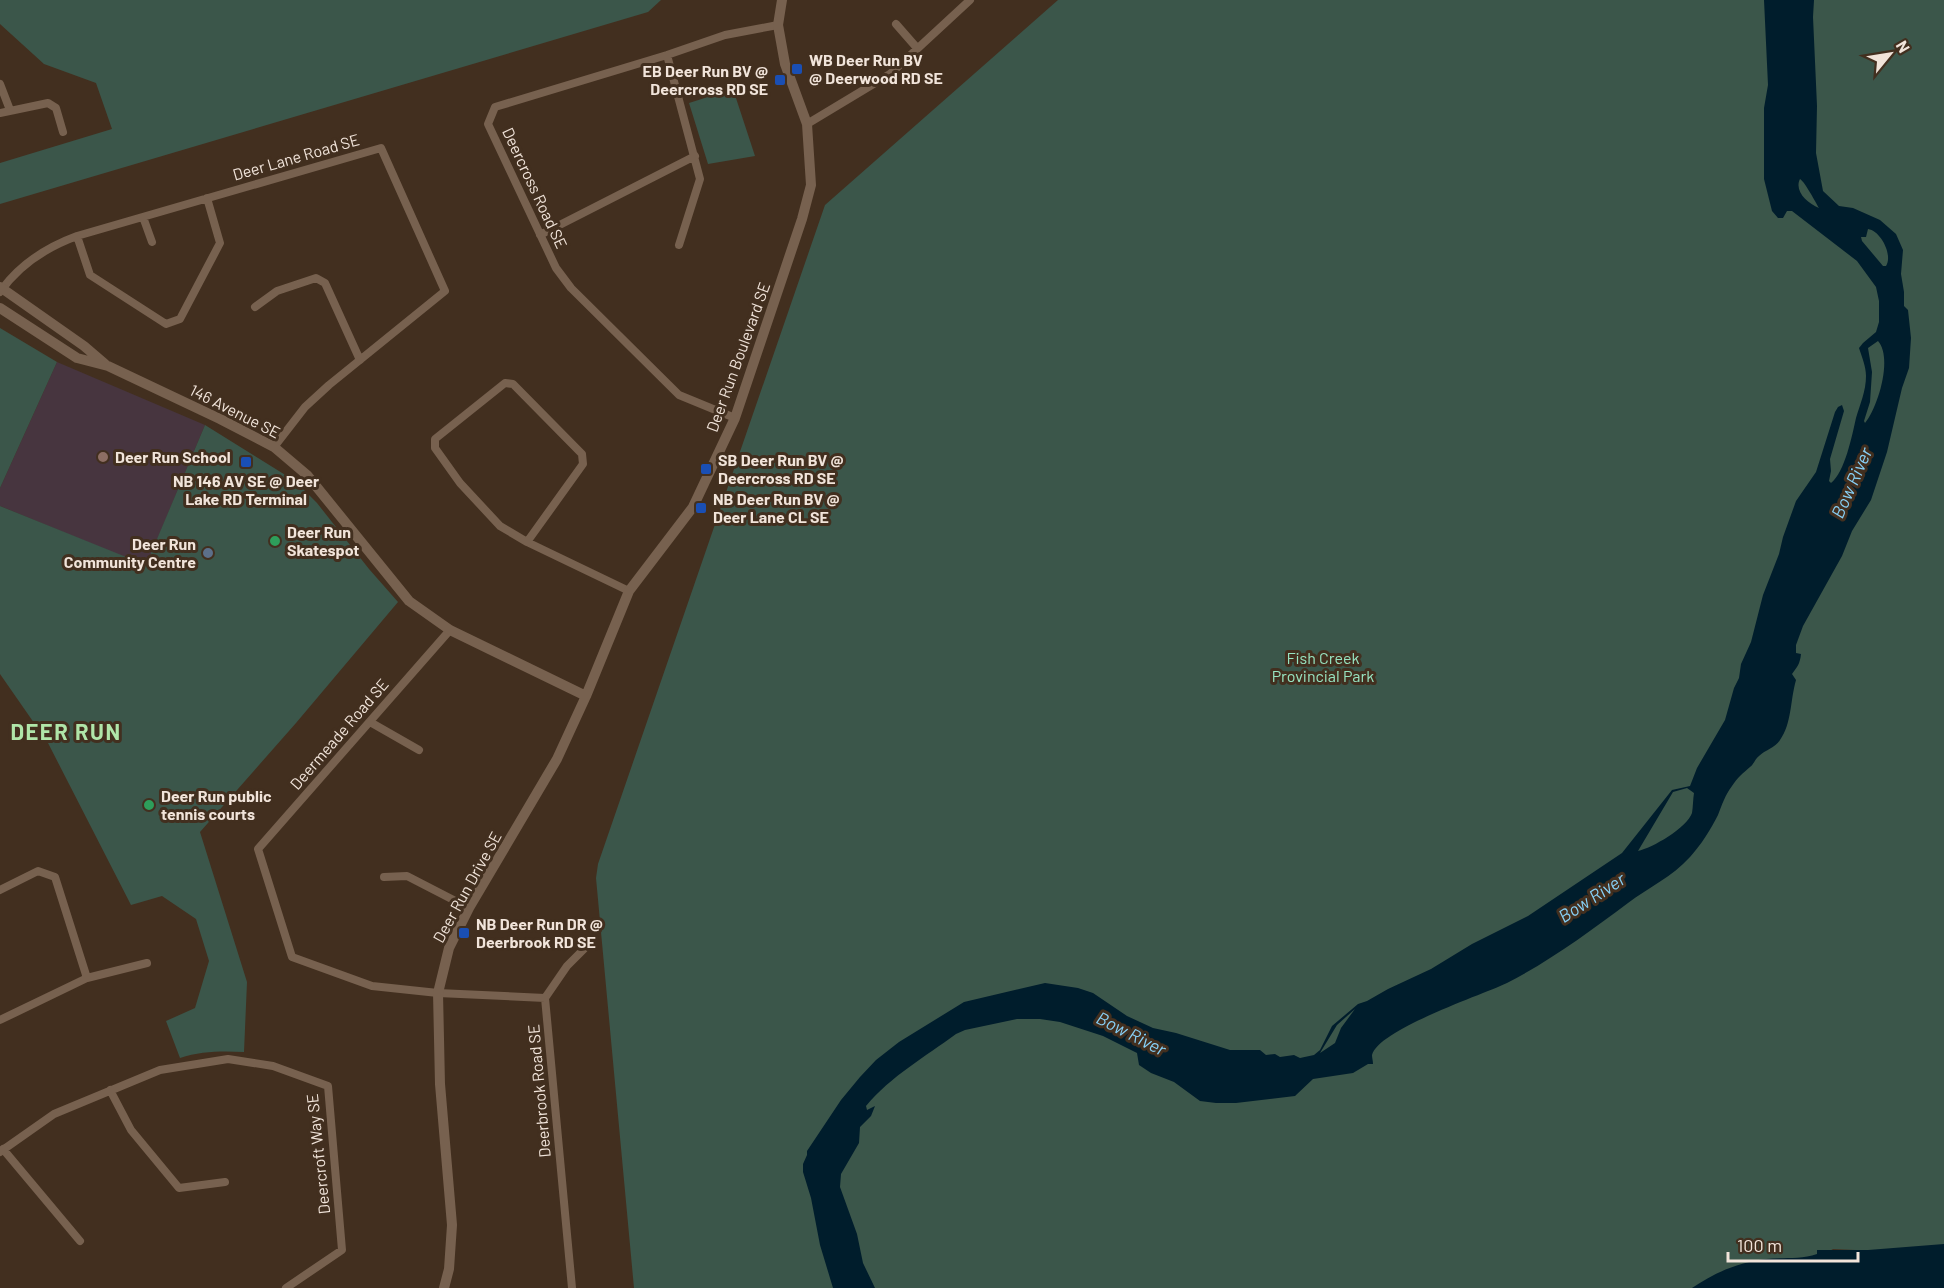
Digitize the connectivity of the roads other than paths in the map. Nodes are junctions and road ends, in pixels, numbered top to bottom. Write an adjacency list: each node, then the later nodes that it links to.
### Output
1 (782, 0): 4 (street, Deer Run Boulevard SE)
2 (970, 0): 5 (street)
3 (896, 24): 5 (street)
4 (778, 25): 6 (street, Deercross Road SE); 10 (street, Deer Run Boulevard SE)
5 (917, 48): 10 (street)
6 (667, 55): 12 (street); 15 (street, Deercross Road SE)
7 (0, 84): 8 (street)
8 (10, 110): 9 (street); 11 (street)
9 (0, 113)
10 (807, 124): 24 (street, Deer Run Boulevard SE)
11 (63, 132)
12 (695, 156): 15 (street); 18 (street)
13 (207, 198): 14 (street, Deer Lane Road SE); 16 (street); 22 (street, Deer Lane Road SE)
14 (143, 217): 16 (street, Deer Lane Road SE); 17 (street)
15 (540, 235): 24 (street, Deercross Road SE)
16 (77, 236): 19 (street, Deer Lane Road SE)
17 (152, 242)
18 (679, 245)
19 (1, 290): 23 (street, 146 Avenue SE)
20 (255, 307): 22 (street)
21 (0, 308): 23 (street, 146 Avenue SE)
22 (360, 360): 25 (street, Deer Lane Road SE)
23 (108, 366): 25 (street, 146 Avenue SE)
24 (735, 418): 27 (street, Deer Run Boulevard SE)
25 (274, 447): 28 (street, 146 Avenue SE)
26 (527, 542): 26 (street); 27 (street)
27 (629, 591): 29 (street, Deer Run Boulevard SE)
28 (450, 630): 29 (street, 146 Avenue SE); 30 (street, Deermeade Road SE)
29 (586, 696): 34 (street, Deer Run Drive SE)
30 (370, 722): 31 (street); 38 (street, Deermeade Road SE)
31 (419, 750)
32 (384, 877): 34 (street)
33 (0, 890): 37 (street)
34 (470, 908): 38 (street, Deer Run Drive SE)
35 (584, 949): 39 (street)
36 (147, 963): 37 (street)
37 (87, 978): 40 (street)
38 (438, 993): 39 (street); 46 (street, Deer Run Drive SE)
39 (545, 998): 47 (street, Deerbrook Road SE)
40 (0, 1020)
41 (110, 1090): 42 (street, Deercroft Way SE); 43 (street); 45 (street, Deercroft Way SE)
42 (1, 1150): 44 (street)
43 (225, 1182)
44 (80, 1241)
45 (285, 1288)
46 (444, 1288)
47 (572, 1288)

